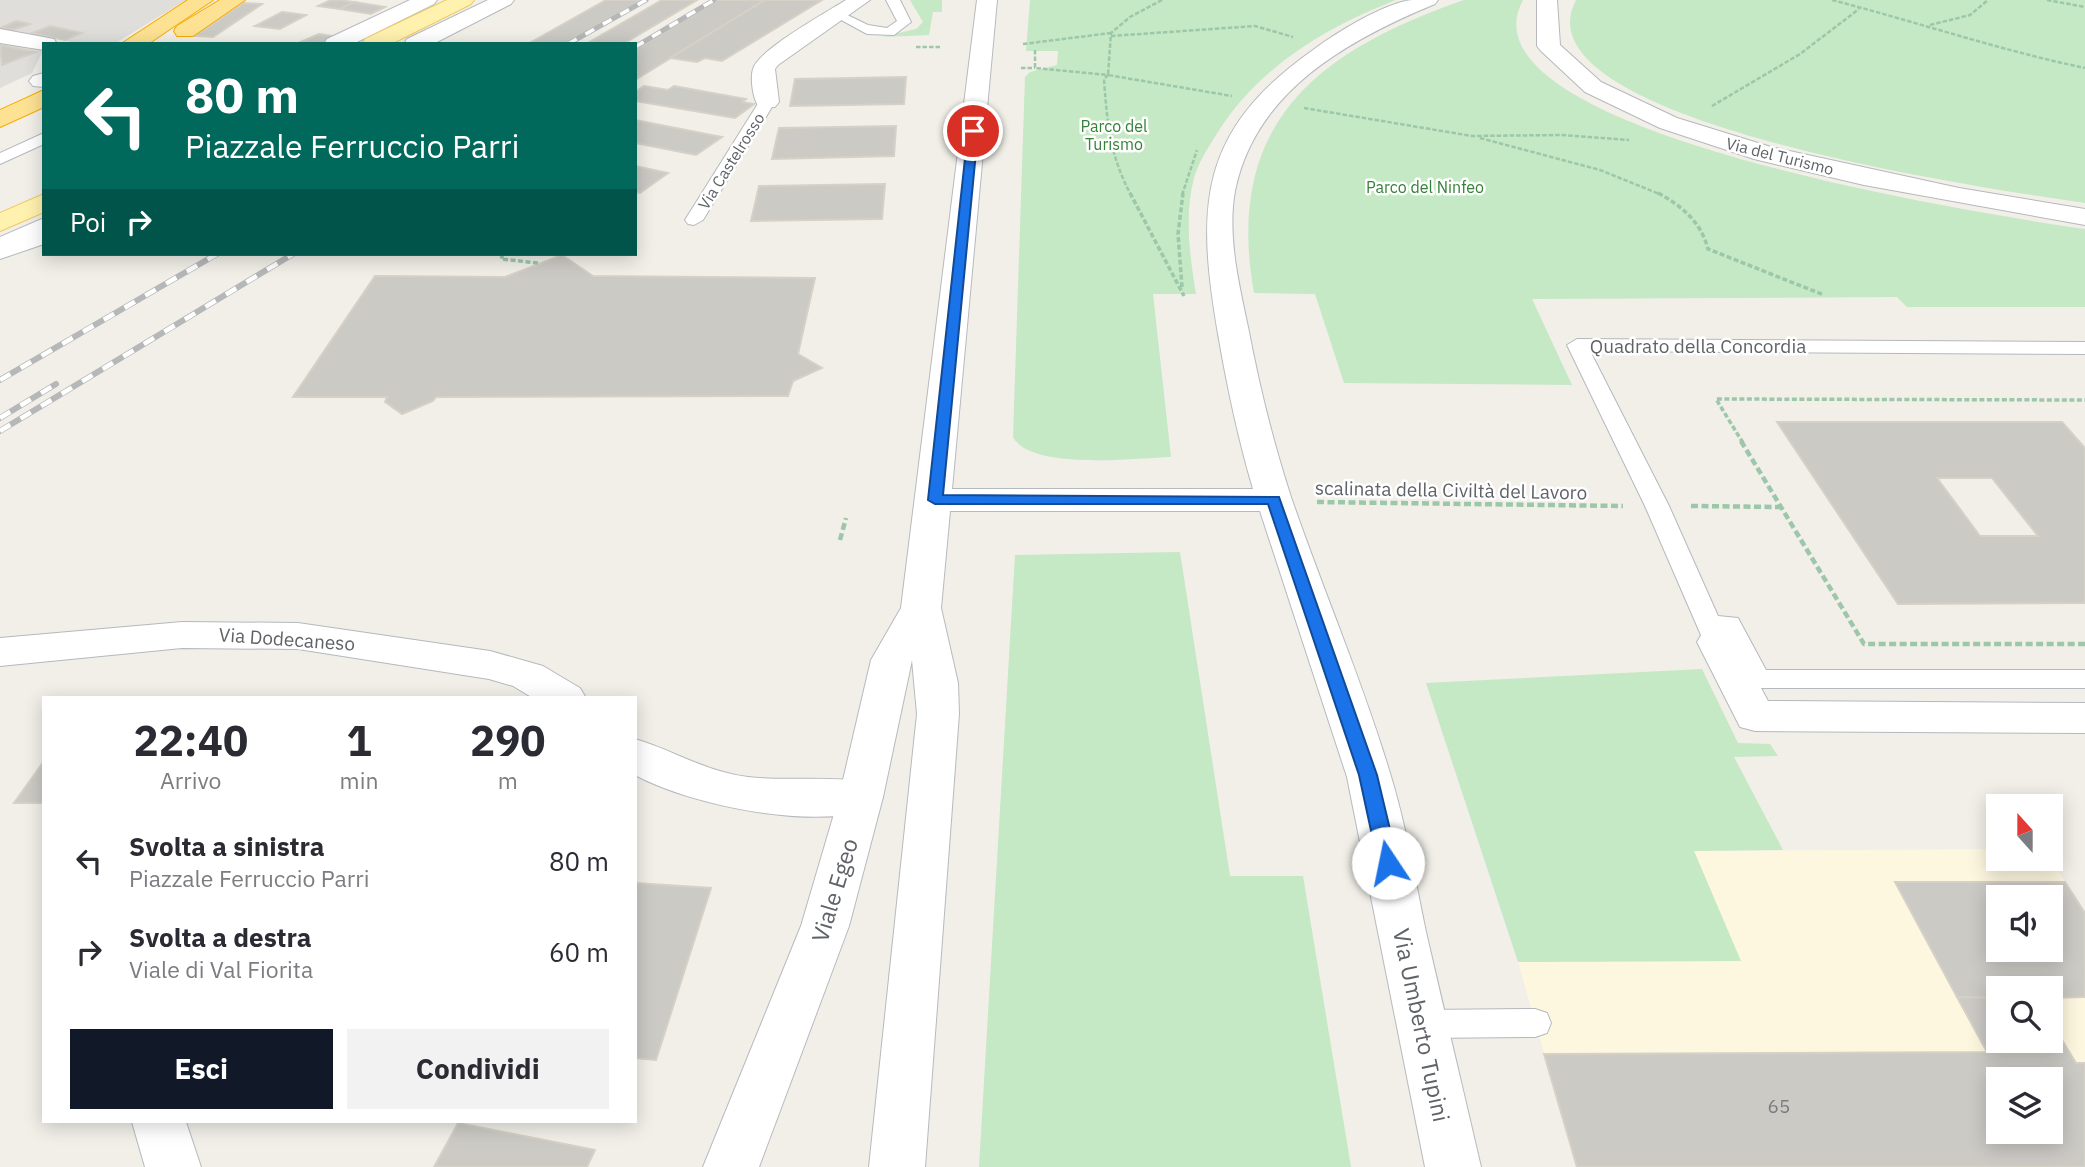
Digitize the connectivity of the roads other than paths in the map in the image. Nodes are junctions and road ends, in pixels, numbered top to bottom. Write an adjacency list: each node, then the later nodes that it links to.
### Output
1 (203, 0): 13 (highway)
2 (235, 0): 14 (highway)
3 (427, 0): 15 (street)
4 (464, 0): 16 (main road)
5 (504, 0): 17 (street)
6 (860, 0): 11 (street)
7 (894, 0): 11 (lane)
8 (987, 0): 39 (street, Viale Egeo)
9 (1428, 0): 40 (street, Via Umberto Tupini)
10 (1547, 0): 28 (street, Via del Turismo)
11 (839, 15): 22 (street)
12 (0, 36): 18 (street)
13 (135, 42)
14 (169, 42)
15 (339, 42)
16 (377, 42)
17 (419, 42)
18 (42, 43)
19 (42, 83): 21 (highway)
20 (42, 84): 24 (highway)
21 (0, 96)
22 (767, 102): 32 (lane, Via Castelrosso)
23 (42, 117): 25 (highway)
24 (0, 120)
25 (0, 139)
26 (42, 139): 29 (lane)
27 (1700, 147): 28 (street)
28 (1745, 149): 31 (street, Via del Turismo)
29 (0, 159)
30 (42, 203): 33 (main road)
31 (2085, 216)
32 (694, 220)
33 (0, 223)
34 (42, 227): 36 (street)
35 (42, 239): 37 (lane)
36 (0, 248)
37 (0, 254)
38 (2085, 348): 42 (lane, Quadrato della Concordia)
39 (935, 500): 40 (street); 41 (street, Viale Egeo)
40 (1274, 500): 50 (street, Via Umberto Tupini)
41 (921, 608): 48 (street, Viale Egeo); 54 (street, Viale Egeo)
42 (1713, 633): 44 (lane); 46 (street, Quadrato della Concordia)
43 (0, 652): 45 (street, Via Dodecaneso)
44 (2085, 679)
45 (562, 696)
46 (2085, 718)
47 (637, 756): 48 (street)
48 (861, 797): 53 (street, Viale Egeo)
49 (1535, 1023): 50 (lane)
50 (1421, 1024): 55 (street, Via Umberto Tupini)
51 (159, 1123): 52 (street)
52 (173, 1167)
53 (731, 1167)
54 (897, 1167)
55 (1453, 1167)

